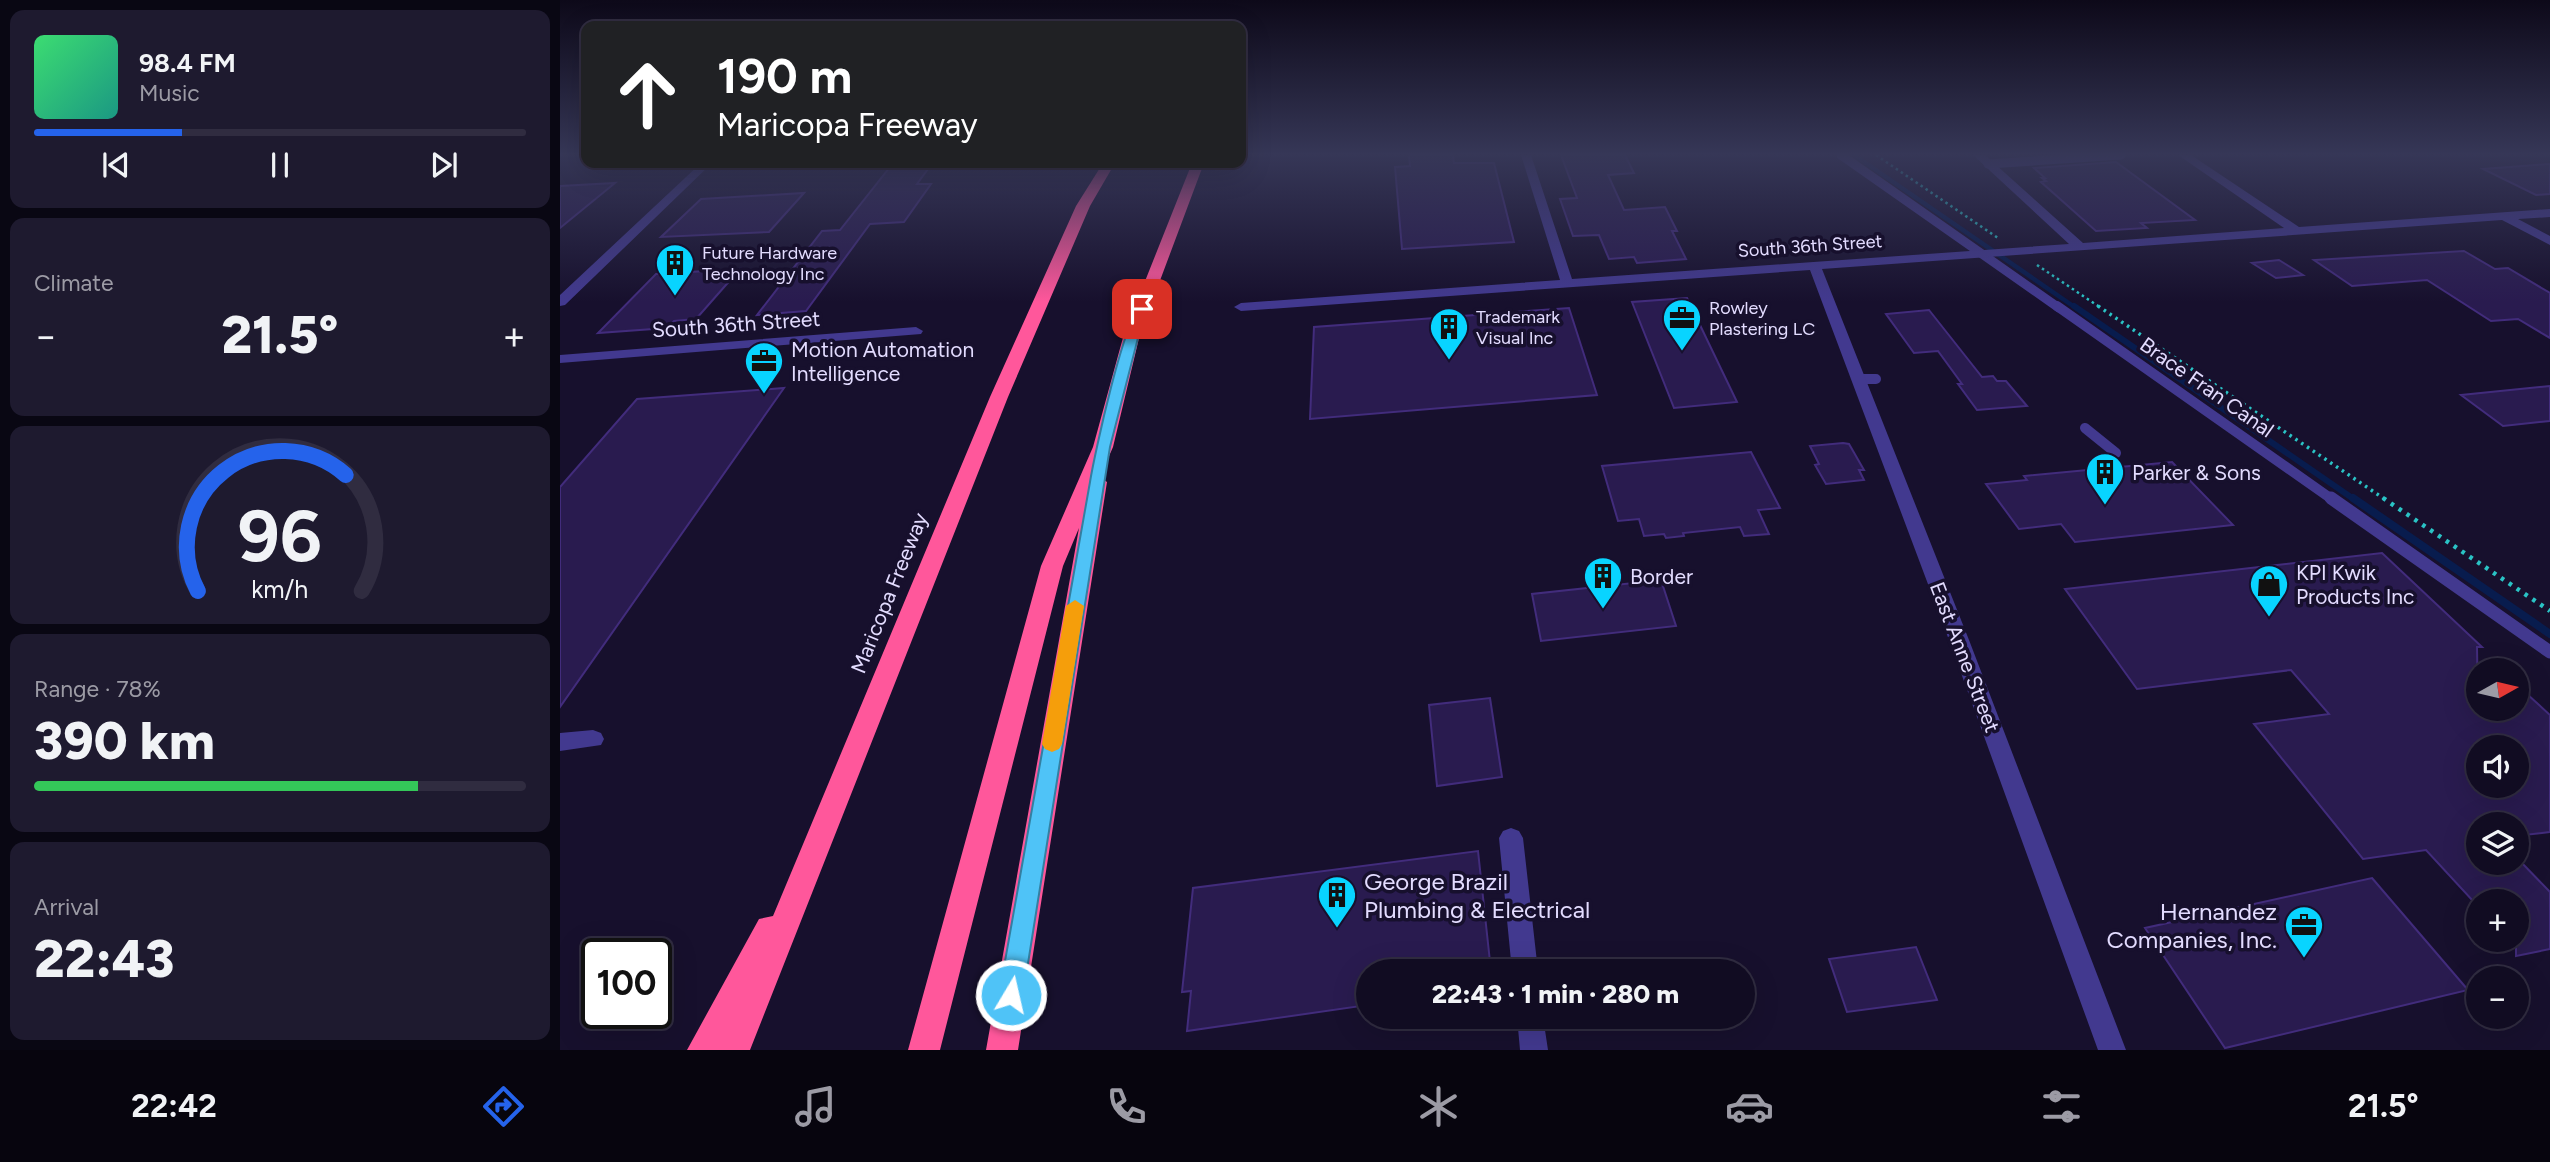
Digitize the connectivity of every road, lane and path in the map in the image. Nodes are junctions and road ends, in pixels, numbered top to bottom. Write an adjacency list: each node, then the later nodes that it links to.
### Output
1 (664, 204): 18 (street)
2 (1085, 204): 30 (highway, Maricopa Freeway)
3 (1182, 204): 23 (highway)
4 (1542, 204): 17 (street)
5 (1912, 204): 15 (lane, Brace Fran Canal)
6 (1948, 204): 14 (path)
7 (2032, 204): 13 (street)
8 (2256, 204): 11 (street)
9 (2550, 213): 10 (street, South 36th Street)
10 (2504, 216): 11 (street, South 36th Street); 12 (street)
11 (2296, 231): 13 (street, South 36th Street)
12 (2550, 241)
13 (2080, 247): 14 (street, South 36th Street)
14 (2017, 251): 15 (street, South 36th Street); 25 (path)
15 (1982, 253): 16 (street, South 36th Street); 26 (lane, Brace Fran Canal)
16 (1814, 265): 17 (street, South 36th Street); 38 (street, East Anne Street)
17 (1567, 283): 19 (street, South 36th Street)
18 (560, 302)
19 (1241, 307)
20 (916, 331): 21 (street, South 36th Street)
21 (563, 361)
22 (2085, 428): 24 (lane)
23 (1103, 447): 35 (highway); 36 (highway)
24 (2116, 453)
25 (2550, 611)
26 (2550, 652)
27 (593, 739): 28 (street)
28 (560, 743)
29 (1511, 838): 31 (street)
30 (819, 842): 33 (highway); 34 (highway, Maricopa Freeway)
31 (1524, 959)
32 (1531, 1029): 37 (street)
33 (703, 1050)
34 (734, 1050)
35 (924, 1050)
36 (1002, 1050)
37 (1534, 1050)
38 (2112, 1050)

